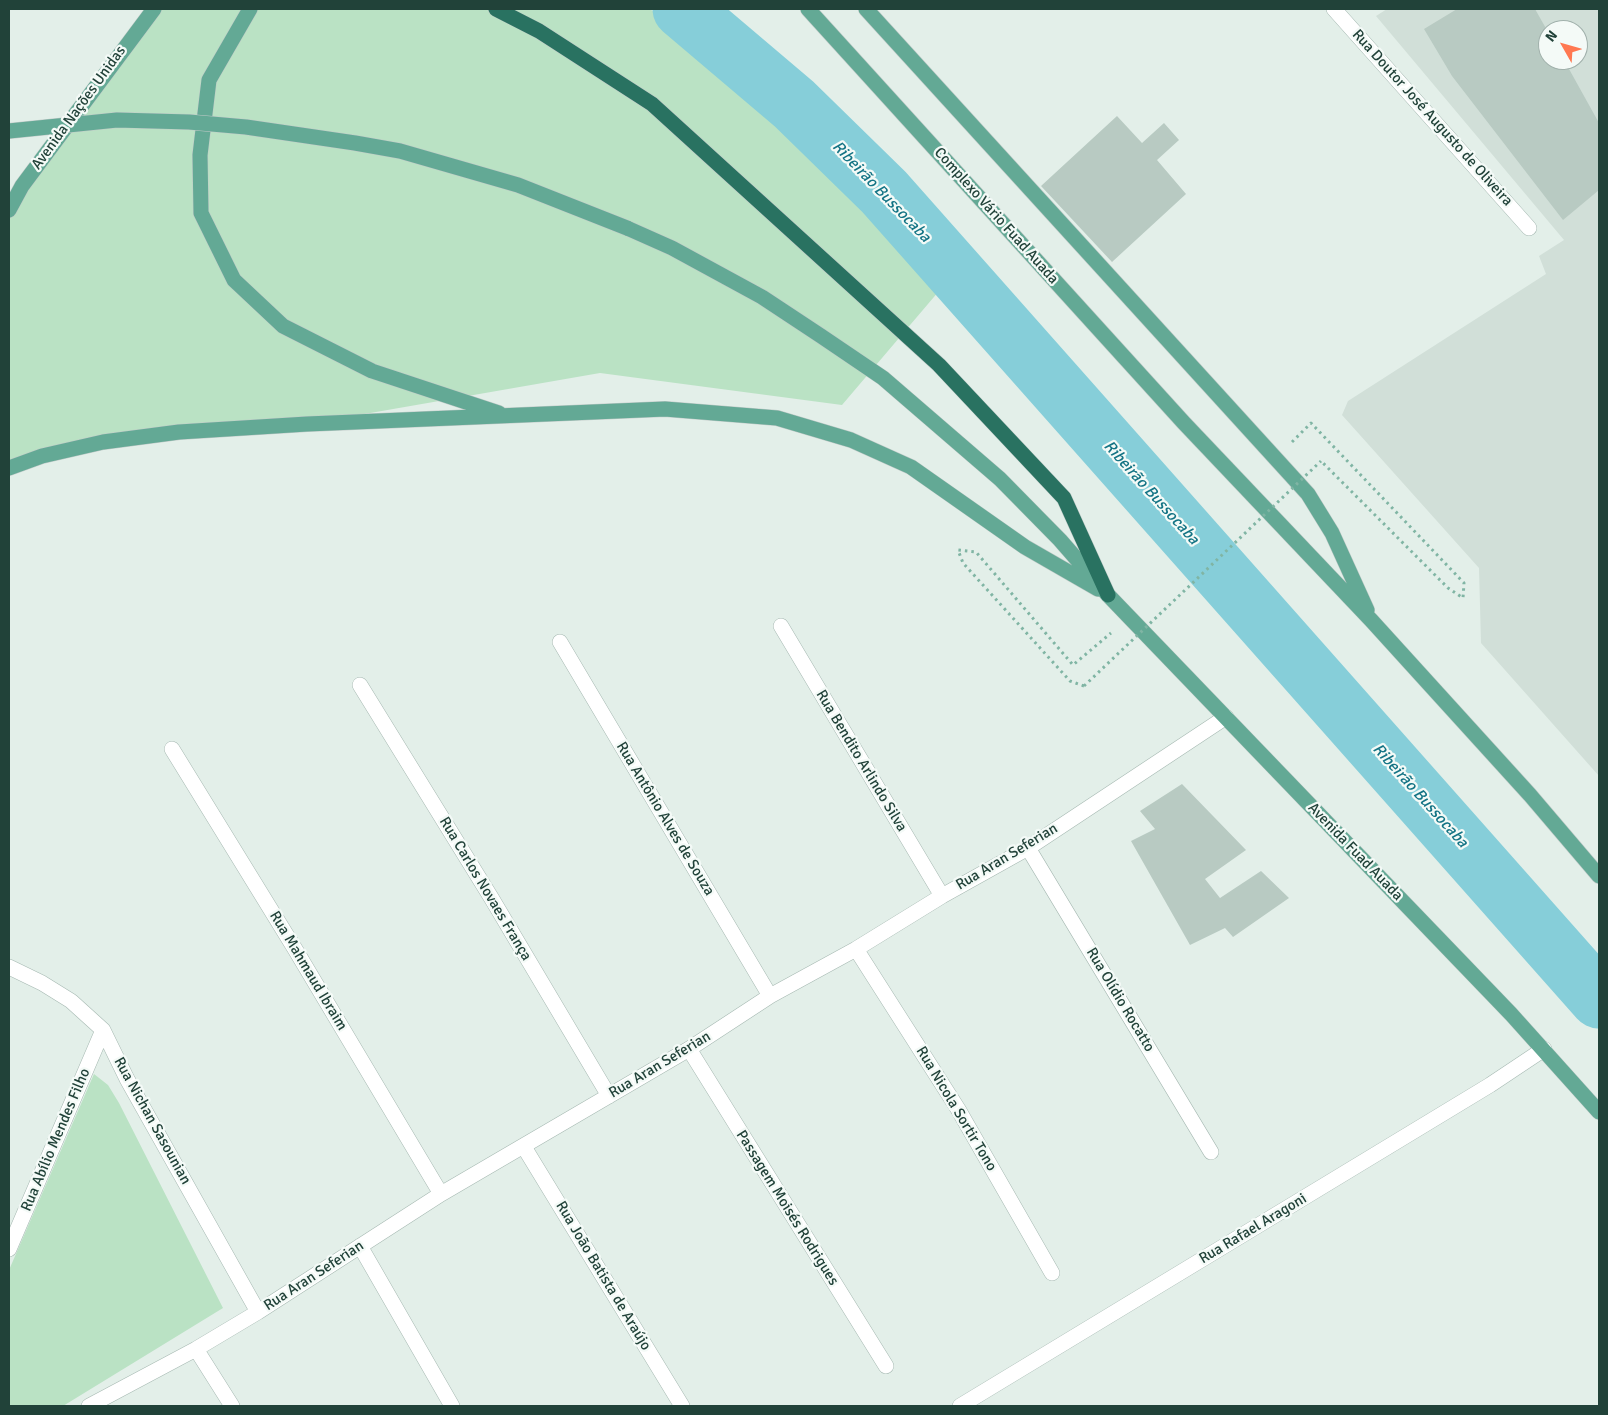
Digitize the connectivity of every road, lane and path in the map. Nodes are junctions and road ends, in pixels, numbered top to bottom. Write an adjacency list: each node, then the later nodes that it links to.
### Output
1 (154, 9): 8 (main road, Avenida Nações Unidas)
2 (250, 9): 10 (main road)
3 (496, 9): 13 (highway)
4 (808, 9): 15 (main road, Complexo Vário Fuad Auada)
5 (866, 9): 11 (main road)
6 (1334, 9): 9 (street, Rua Doutor José Augusto de Oliveira)
7 (9, 131): 13 (main road, bridge)
8 (9, 210)
9 (1529, 228)
10 (508, 416): 12 (main road); 13 (main road)
11 (1276, 458): 14 (path, bridge); 15 (main road)
12 (9, 468)
13 (1108, 595): 14 (main road, Avenida Fuad Auada)
14 (1130, 616): 19 (main road, Avenida Fuad Auada)
15 (1371, 620): 22 (main road)
16 (781, 626): 23 (street, Rua Bendito Arlindo Silva)
17 (560, 642): 26 (street, Rua Antônio Alves de Souza)
18 (360, 685): 30 (street, Rua Carlos Novaes França)
19 (1226, 717): 21 (street, Rua Aran Seferian); 29 (main road, Avenida Fuad Auada)
20 (172, 749): 34 (street, Rua Mahmaud Ibraim)
21 (1028, 848): 23 (street, Rua Aran Seferian); 33 (street, Rua Olídio Rocatto)
22 (1599, 876)
23 (942, 896): 24 (street, Rua Aran Seferian)
24 (856, 949): 26 (street, Rua Aran Seferian); 37 (street, Rua Nicola Sortir Tono)
25 (9, 967): 27 (street, Rua Nichan Sasounian)
26 (770, 996): 28 (street, Rua Aran Seferian)
27 (103, 1030): 36 (street, Rua Abílio Mendes Filho); 38 (street, Rua Nichan Sasounian)
28 (689, 1049): 30 (street, Rua Aran Seferian); 40 (street, Passagem Moisés Rodrigues)
29 (1544, 1049): 31 (main road, Avenida Fuad Auada); 45 (street, Rua Rafael Aragoni)
30 (609, 1096): 32 (street, Rua Aran Seferian)
31 (1599, 1112)
32 (524, 1146): 34 (street, Rua Aran Seferian); 44 (street, Rua João Batista de Araújo)
33 (1212, 1152)
34 (441, 1194): 35 (street, Rua Aran Seferian)
35 (360, 1246): 38 (street, Rua Aran Seferian); 43 (street)
36 (9, 1249)
37 (1052, 1272)
38 (258, 1312): 39 (street, Rua Aran Seferian)
39 (196, 1349): 41 (street, Rua Aran Seferian); 42 (street)
40 (886, 1366)
41 (89, 1406)
42 (232, 1406)
43 (452, 1406)
44 (682, 1406)
45 (960, 1406)

